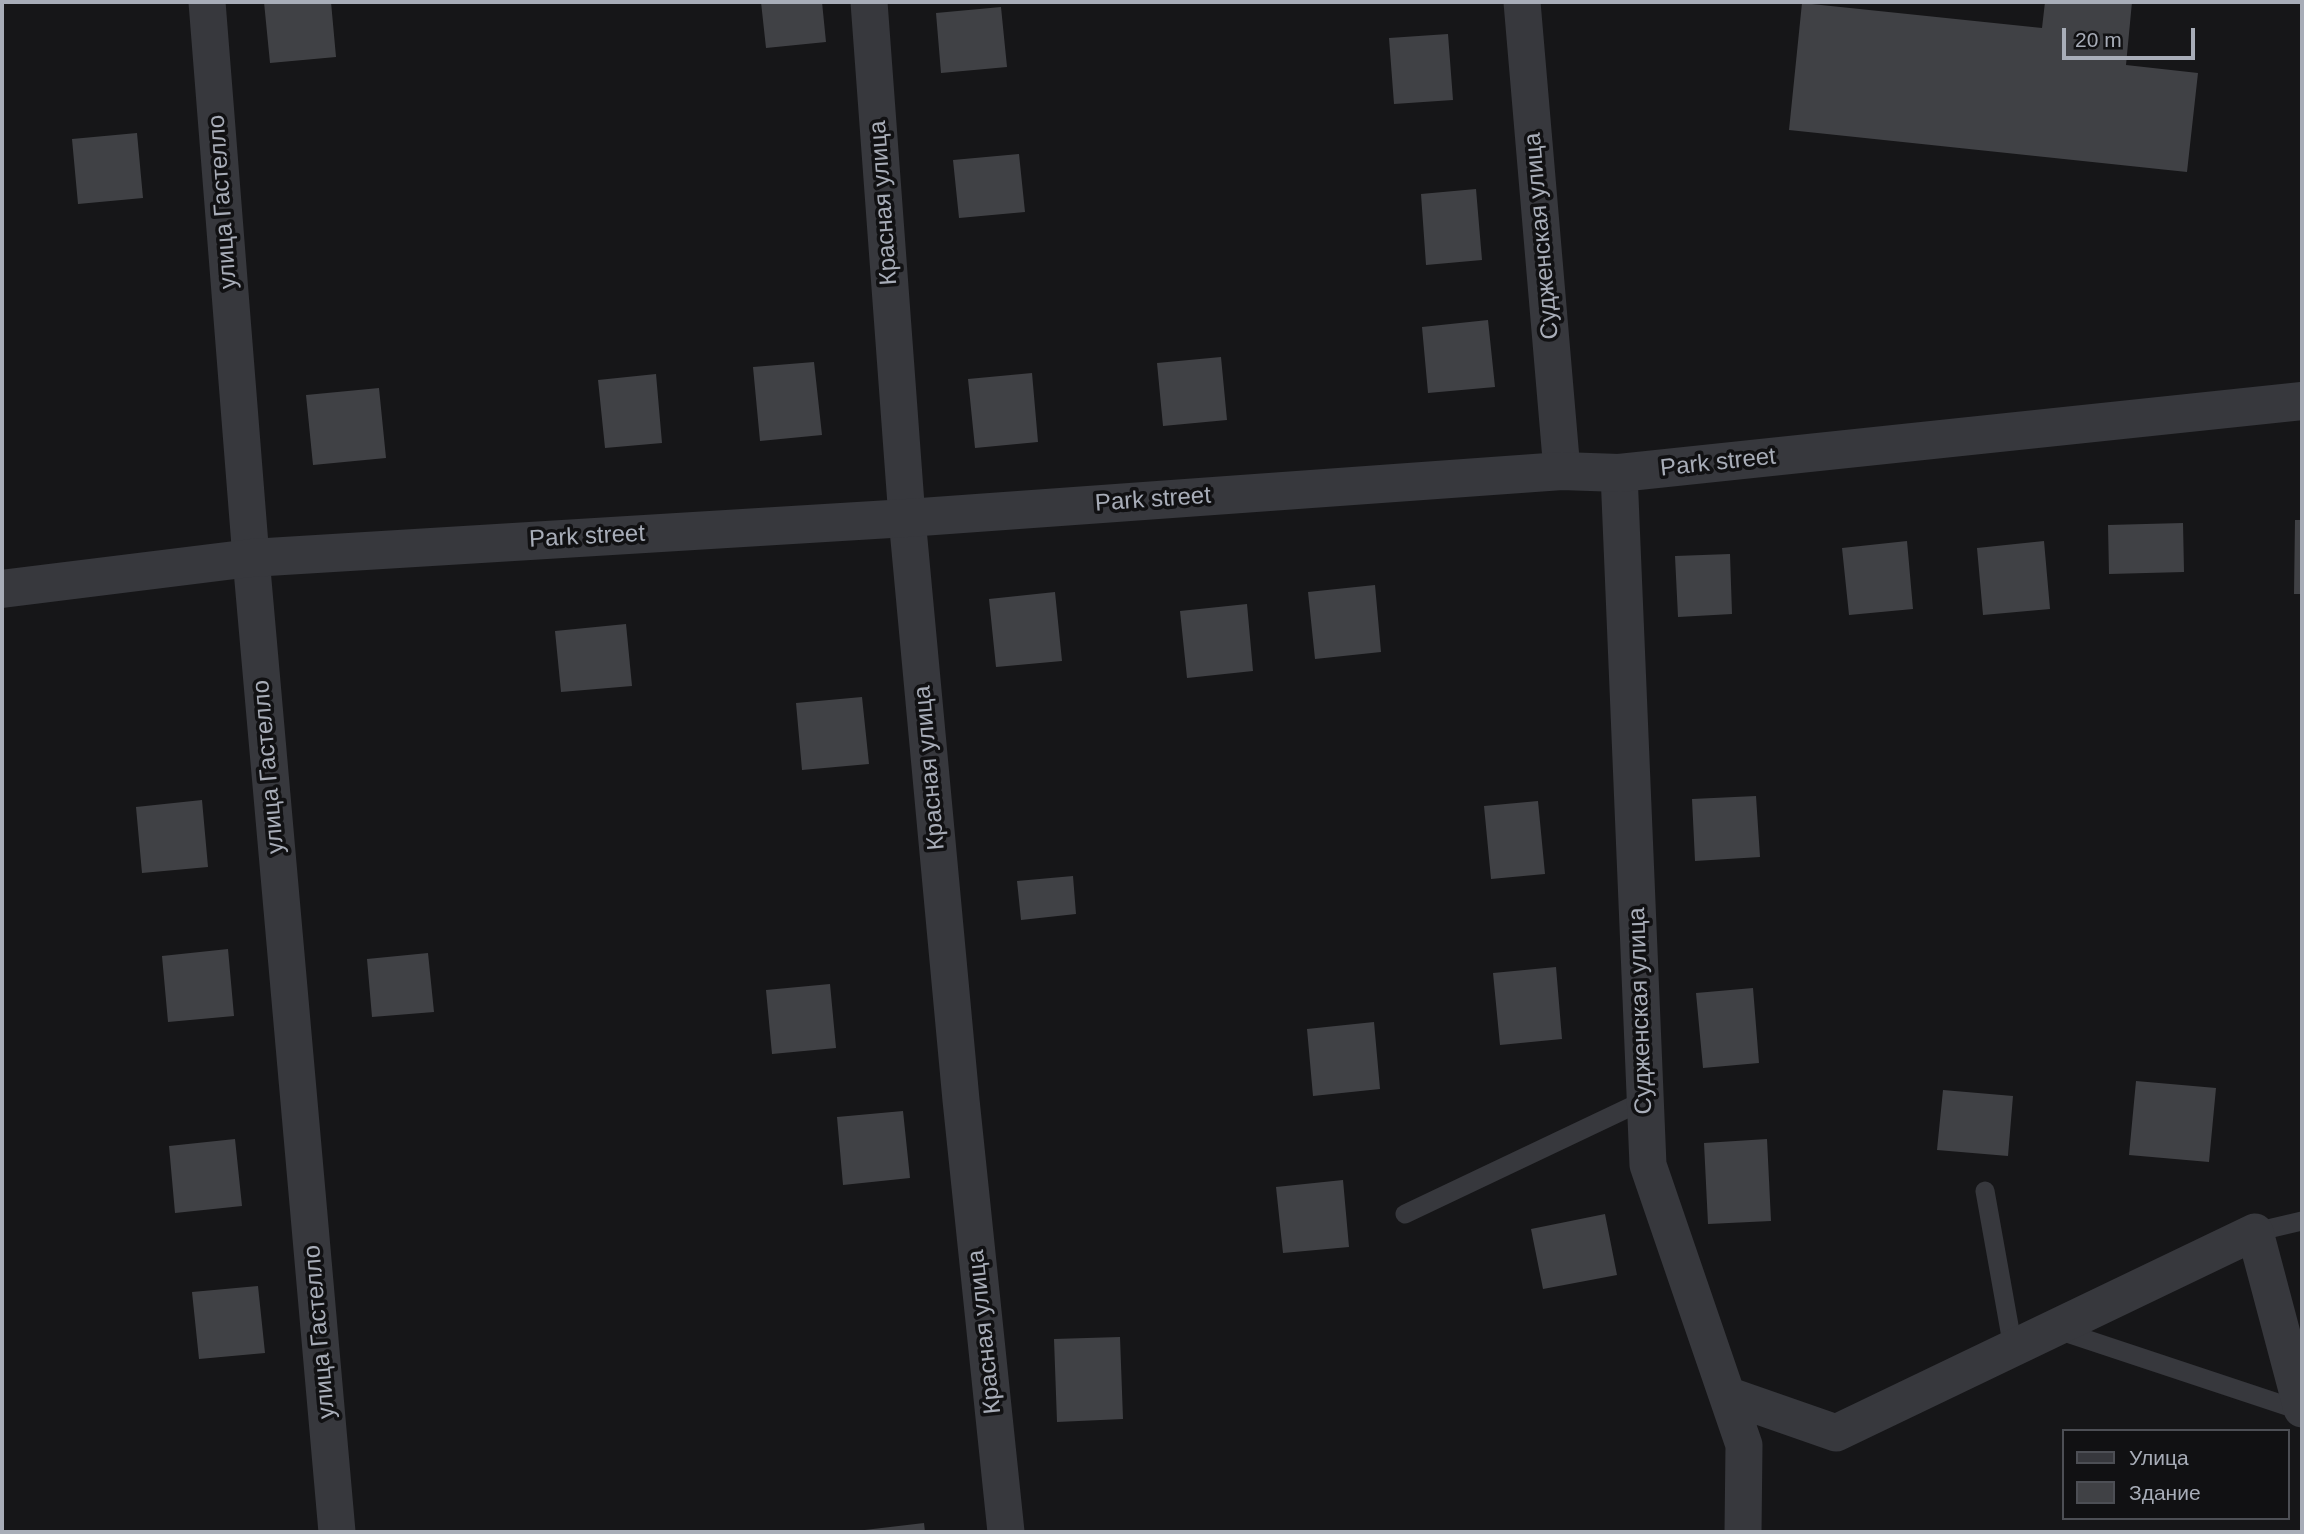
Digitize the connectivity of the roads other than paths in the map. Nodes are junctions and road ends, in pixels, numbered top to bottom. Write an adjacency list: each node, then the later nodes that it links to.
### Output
1 (207, 2): 8 (street, улица Гастелло)
2 (869, 2): 7 (street, Красная улица)
3 (1522, 2): 5 (street, Судженская улица)
4 (2302, 401): 6 (street, Park street)
5 (1562, 471): 6 (street, Park street); 7 (street, Park street)
6 (1619, 473): 10 (street, Судженская улица)
7 (907, 518): 8 (street, Park street); 20 (street, Красная улица)
8 (251, 558): 9 (street, Park street); 19 (street, улица Гастелло)
9 (2, 589)
10 (1645, 1100): 12 (lane); 17 (street, Судженская улица)
11 (1985, 1191): 16 (lane)
12 (1405, 1214)
13 (2302, 1221): 14 (lane)
14 (2255, 1232): 15 (street); 18 (street)
15 (2054, 1329): 16 (street); 18 (lane)
16 (2013, 1348): 17 (street)
17 (1727, 1395): 21 (street, Судженская улица)
18 (2302, 1410)
19 (338, 1532)
20 (1006, 1532)
21 (1743, 1532)

